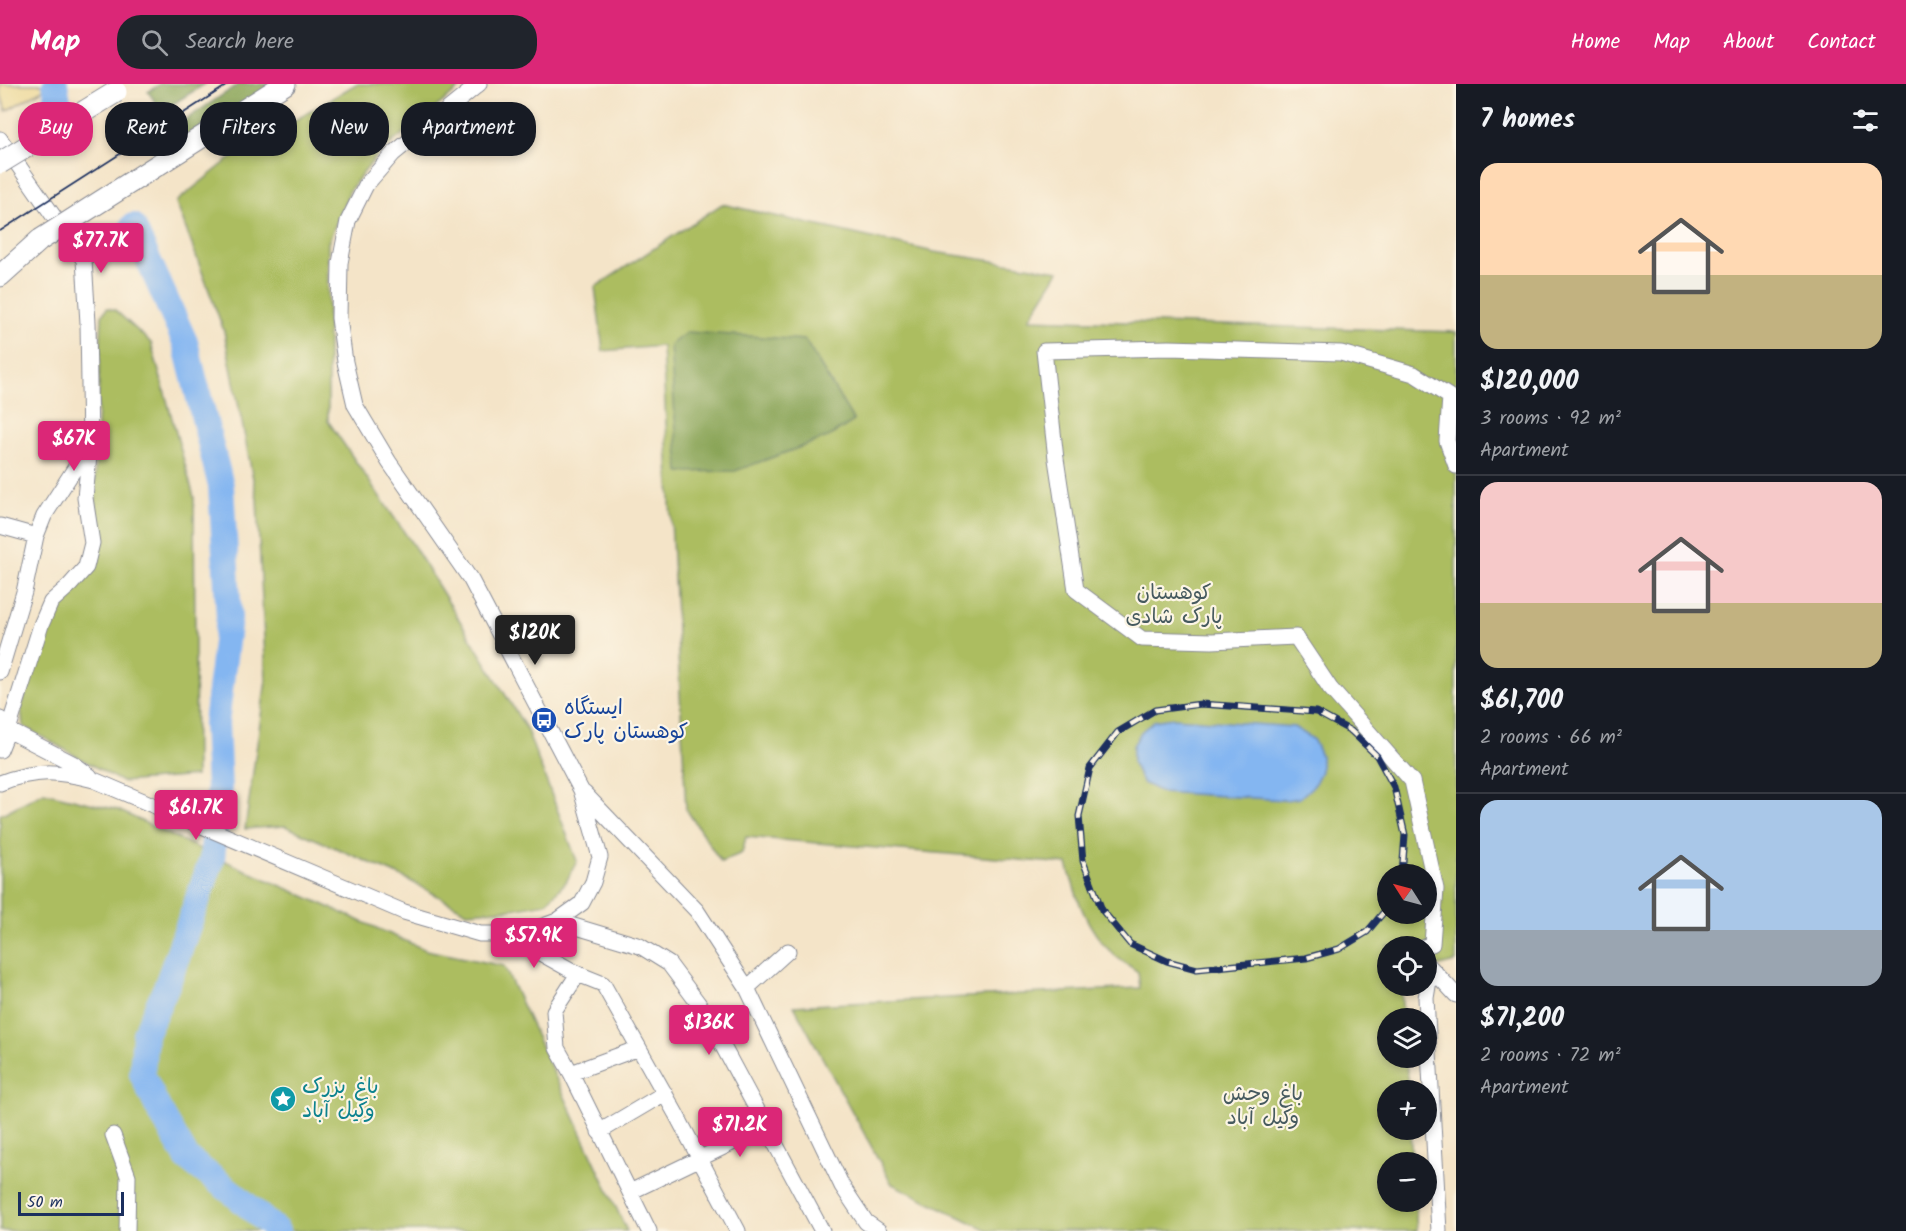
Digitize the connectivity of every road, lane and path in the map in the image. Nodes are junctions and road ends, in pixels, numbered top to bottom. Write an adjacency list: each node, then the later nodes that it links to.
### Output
1 (285, 84): 6 (highway, bridge)
2 (479, 84): 18 (street)
3 (123, 88): 5 (highway, bridge)
4 (0, 139): 7 (street)
5 (0, 163)
6 (0, 276)
7 (90, 445): 9 (street); 10 (street)
8 (1456, 466): 21 (street)
9 (56, 495): 10 (street); 12 (street)
10 (85, 498): 14 (street)
11 (0, 526): 12 (street)
12 (36, 536): 13 (street)
13 (0, 672)
14 (4, 724): 15 (street); 16 (street)
15 (0, 750)
16 (94, 780): 17 (street); 20 (street)
17 (0, 783)
18 (581, 790): 19 (street); 24 (street)
19 (557, 921): 20 (street); 29 (street)
20 (506, 934): 23 (street)
21 (1433, 936)
22 (788, 951): 24 (street)
23 (578, 974): 26 (street); 27 (street)
24 (747, 988): 38 (street)
25 (1456, 995): 39 (street)
26 (639, 1048): 27 (street); 28 (street)
27 (571, 1073): 30 (street)
28 (665, 1094): 30 (street); 32 (street)
29 (765, 1127): 32 (street); 37 (street)
30 (599, 1132): 33 (street)
31 (113, 1135): 34 (street)
32 (700, 1159): 33 (street); 36 (street)
33 (630, 1192): 35 (street)
34 (127, 1231)
35 (649, 1231)
36 (738, 1231)
37 (822, 1231)
38 (879, 1231)
39 (1439, 1231)

